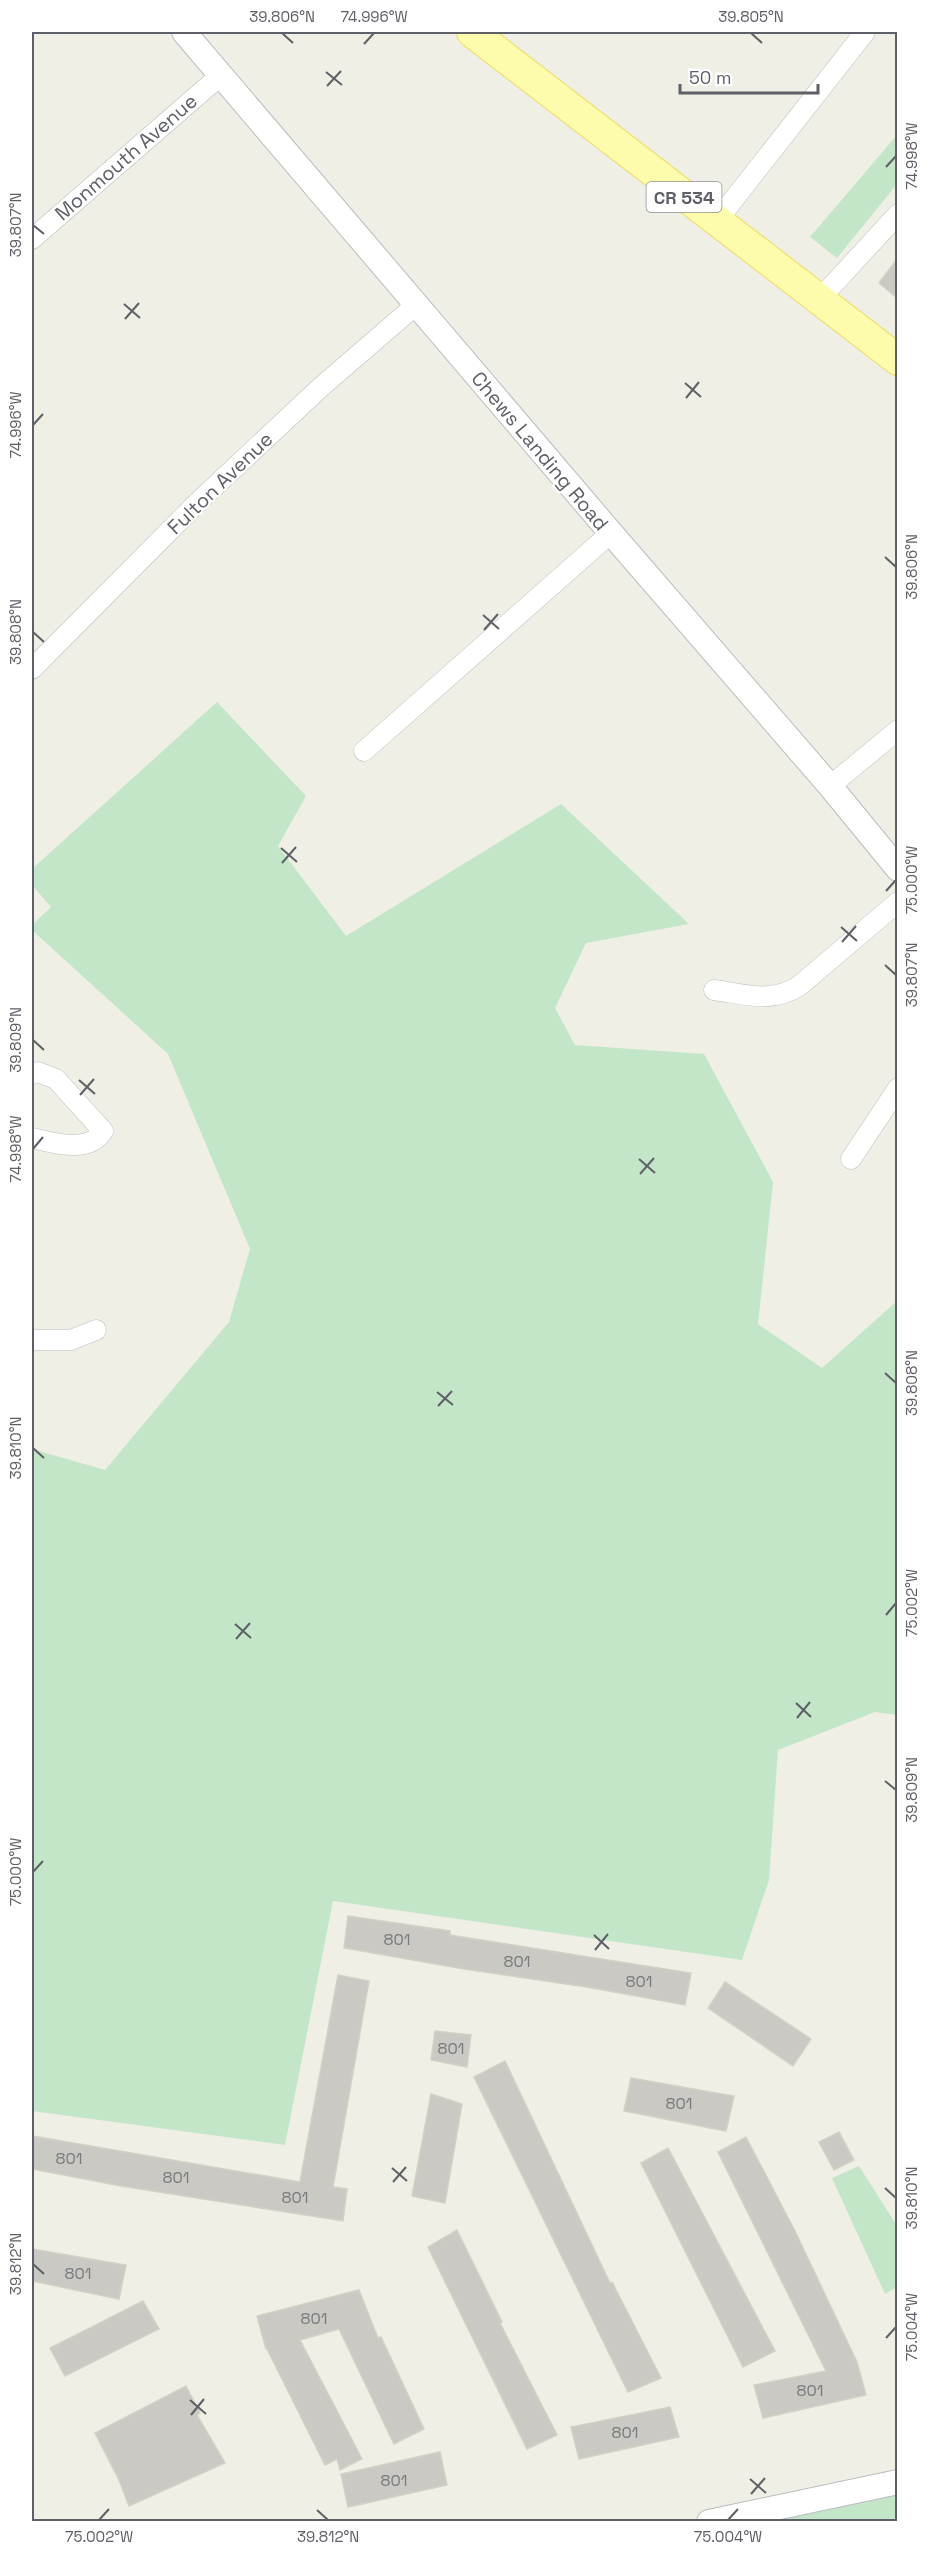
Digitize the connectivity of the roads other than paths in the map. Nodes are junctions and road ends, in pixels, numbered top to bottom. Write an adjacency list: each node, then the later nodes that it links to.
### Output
1 (184, 32): 4 (street, Chews Landing Road)
2 (865, 32): 6 (street)
3 (481, 34): 6 (main road, CR 534)
4 (221, 75): 7 (street, Monmouth Avenue); 9 (street, Chews Landing Road)
5 (897, 214): 8 (street)
6 (716, 222): 8 (main road, CR 534)
7 (32, 239)
8 (818, 301): 10 (main road, CR 534)
9 (416, 305): 11 (street, Chews Landing Road); 12 (street, Fulton Avenue)
10 (897, 360)
11 (611, 533): 14 (street); 15 (street, Chews Landing Road)
12 (32, 669)
13 (897, 730): 15 (street)
14 (364, 751)
15 (830, 786): 16 (street, Chews Landing Road)
16 (897, 869)
17 (897, 902): 18 (street)
18 (714, 990)
19 (32, 1074): 21 (street)
20 (897, 1088): 22 (street)
21 (32, 1138)
22 (851, 1159)
23 (96, 1330): 24 (street)
24 (32, 1340)
25 (897, 2482): 26 (street)
26 (709, 2522)

